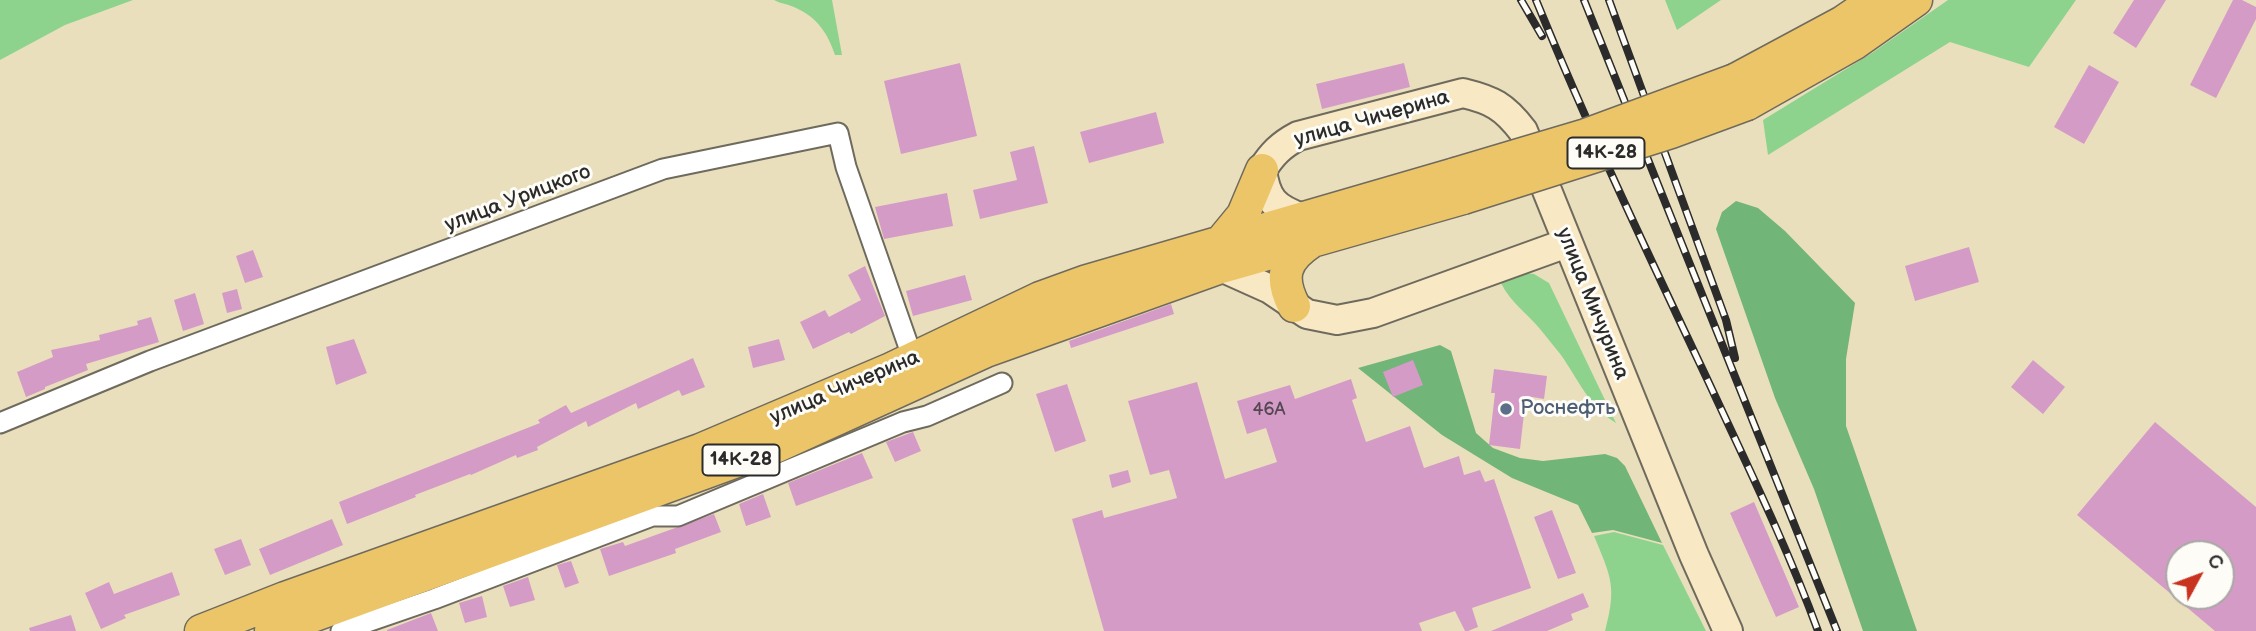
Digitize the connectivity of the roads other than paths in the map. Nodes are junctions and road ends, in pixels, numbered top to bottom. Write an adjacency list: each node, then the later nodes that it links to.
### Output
1 (1875, 0): 3 (main road, 14К-28)
2 (1916, 0): 3 (main road, 14К-28)
3 (1741, 92): 6 (main road, улица Чичерина / 14К-28, bridge)
4 (1523, 131): 5 (main road, улица Чичерина); 7 (main road, улица Мичурина)
5 (1262, 170): 6 (main road); 8 (main road)
6 (1307, 230): 8 (main road, улица Чичерина / 14К-28); 9 (main road)
7 (1567, 243): 9 (main road); 16 (main road, улица Мичурина)
8 (1220, 255): 9 (main road); 10 (main road, улица Чичерина / 14К-28); 13 (main road, улица Чичерина / 14К-28)
9 (1294, 306)
10 (914, 359): 12 (street, улица Урицкого); 13 (main road, улица Чичерина / 14К-28)
11 (1002, 383): 15 (street)
12 (0, 423)
13 (256, 625): 14 (main road, улица Чичерина / 14К-28)
14 (201, 631)
15 (341, 631)
16 (1728, 631)

